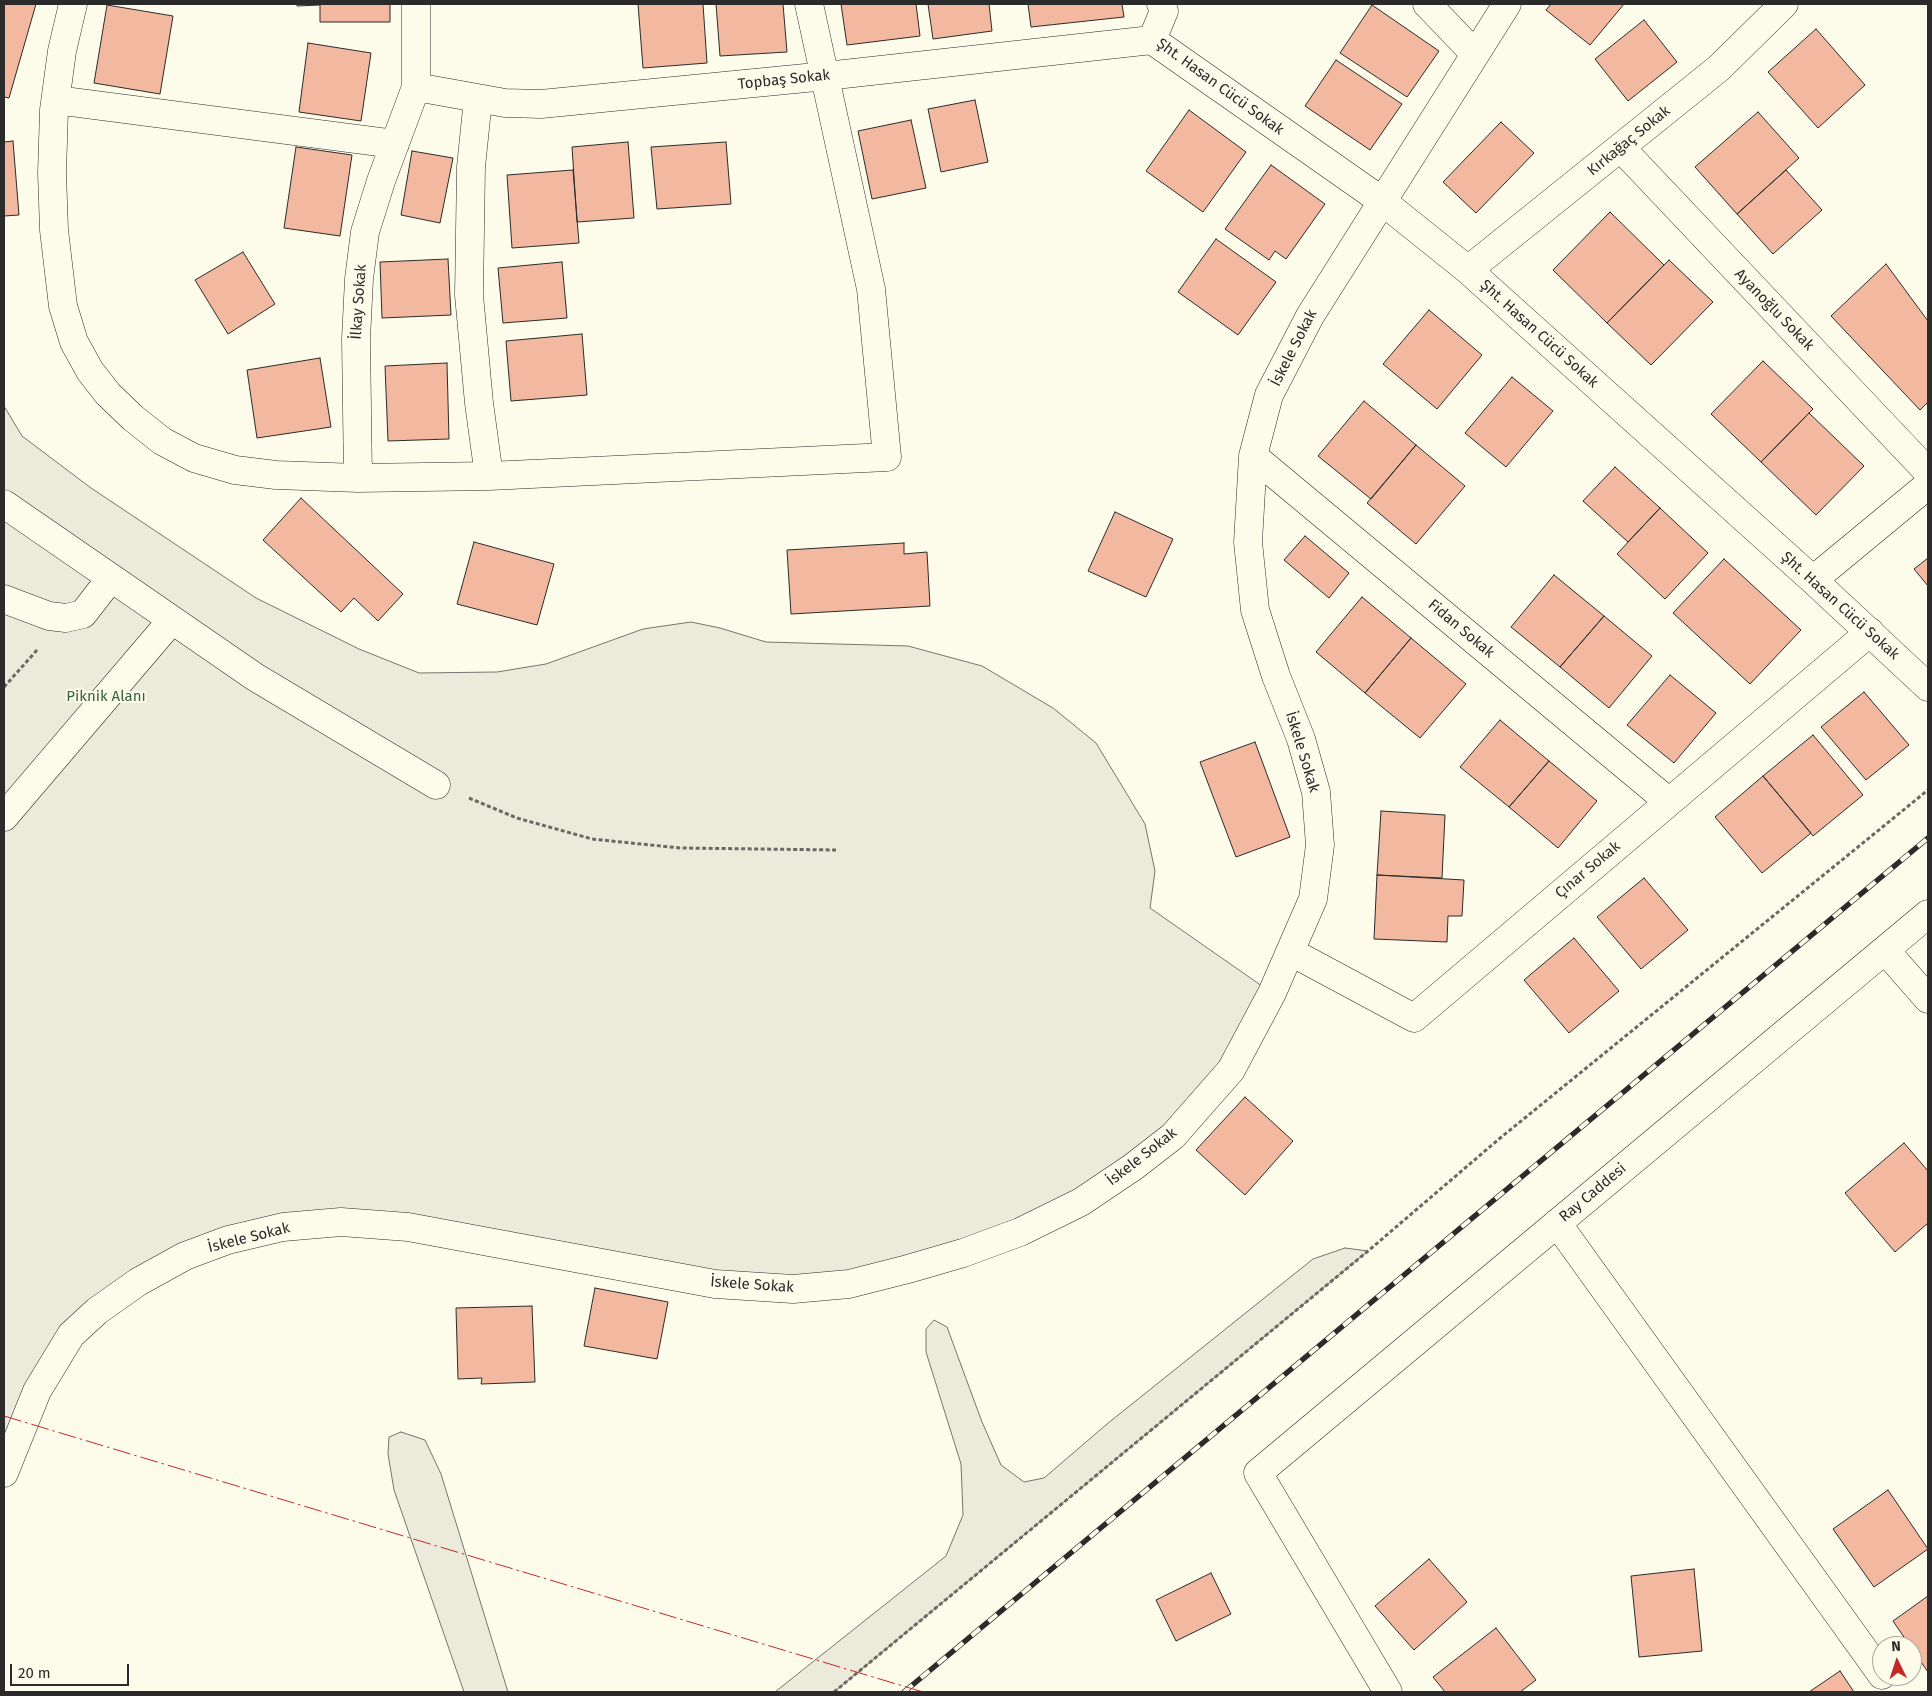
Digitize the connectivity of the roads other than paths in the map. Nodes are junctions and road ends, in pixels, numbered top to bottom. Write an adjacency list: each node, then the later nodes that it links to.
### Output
1 (73, 4): 13 (street)
2 (416, 4): 11 (street, İlkay Sokak)
3 (809, 4): 10 (street)
4 (1161, 4): 8 (street, Şht. Hasan Cücü Sokak)
5 (1427, 4): 9 (street)
6 (1507, 4): 9 (street, İskele Sokak)
7 (1784, 4): 15 (street, Kırkağaç Sokak)
8 (1152, 40): 10 (street, Topbaş Sokak); 16 (street, Şht. Hasan Cücü Sokak)
9 (1475, 54): 16 (street, İskele Sokak)
10 (826, 76): 12 (street, Topbaş Sokak); 20 (street)
11 (416, 87): 12 (street, Topbaş Sokak); 14 (street, İlkay Sokak)
12 (478, 99): 20 (street)
13 (56, 100): 14 (street); 21 (street)
14 (395, 144): 21 (street, İlkay Sokak)
15 (1620, 148): 17 (street, Kırkağaç Sokak); 19 (street, Ayanoğlu Sokak)
16 (1382, 201): 17 (street, Şht. Hasan Cücü Sokak); 18 (street, İskele Sokak)
17 (1468, 270): 25 (street, Şht. Hasan Cücü Sokak)
18 (1253, 456): 31 (street, Fidan Sokak); 35 (street, İskele Sokak)
19 (1928, 472)
20 (489, 476): 21 (street)
21 (358, 478)
22 (1928, 485): 25 (street)
23 (4, 504): 24 (street)
24 (111, 578): 26 (street); 27 (street)
25 (1813, 580): 28 (street, Şht. Hasan Cücü Sokak)
26 (4, 600)
27 (172, 620): 30 (street); 32 (street)
28 (1870, 632): 29 (street, Şht. Hasan Cücü Sokak); 31 (street, Çınar Sokak)
29 (1928, 687)
30 (436, 785)
31 (1669, 802): 35 (street, Çınar Sokak)
32 (4, 817)
33 (1928, 914): 34 (street, Ray Caddesi)
34 (1885, 950): 36 (street); 37 (street, Ray Caddesi)
35 (1291, 952): 38 (street, İskele Sokak)
36 (1928, 999)
37 (1557, 1223): 39 (street); 40 (street, Ray Caddesi)
38 (4, 1473)
39 (1872, 1661)
40 (1388, 1692)

